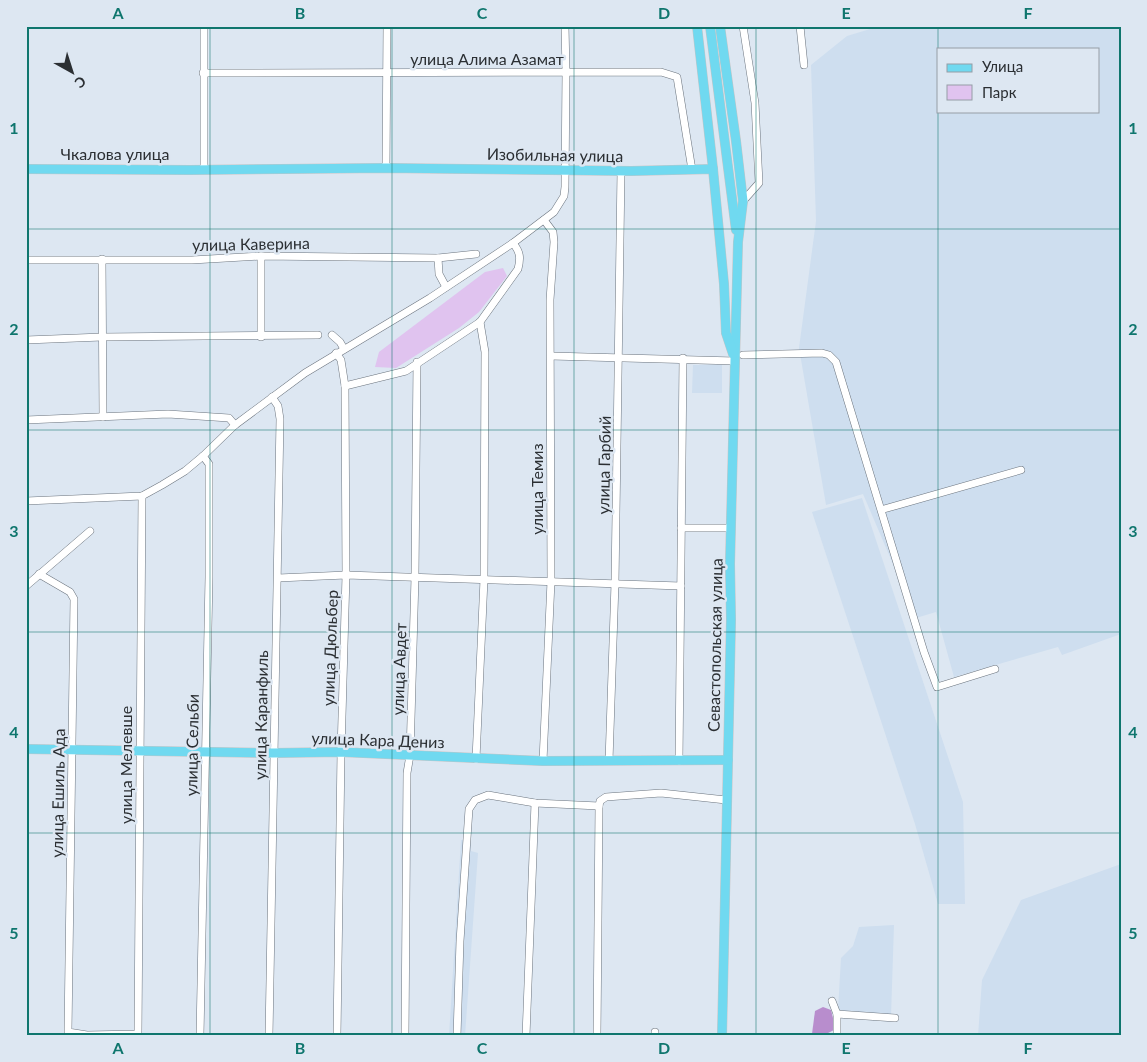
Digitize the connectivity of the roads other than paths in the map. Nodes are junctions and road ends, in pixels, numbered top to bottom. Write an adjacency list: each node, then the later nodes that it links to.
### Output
1 (204, 26): 11 (street)
2 (387, 26): 12 (street)
3 (565, 26): 10 (street)
4 (697, 26): 13 (main road)
5 (710, 26): 24 (main road)
6 (720, 26): 22 (main road)
7 (743, 26): 22 (street)
8 (800, 26): 9 (street)
9 (804, 65)
10 (566, 72): 12 (street, улица Алима Азамат); 18 (street); 19 (street, улица Алима Азамат)
11 (204, 73): 12 (street, улица Алима Азамат); 16 (street)
12 (388, 73): 15 (street)
13 (711, 149): 17 (main road); 19 (main road)
14 (26, 168): 16 (main road, Чкалова улица)
15 (386, 168): 16 (main road, Изобильная улица); 18 (main road, Изобильная улица)
16 (204, 169)
17 (713, 169): 19 (main road, Изобильная улица); 21 (main road)
18 (564, 170): 20 (main road, Изобильная улица); 23 (street)
19 (692, 170): 20 (main road, Изобильная улица); 21 (main road)
20 (621, 171): 43 (street, улица Гарбий)
21 (715, 194): 31 (main road)
22 (743, 201): 24 (main road)
23 (544, 220): 25 (street); 42 (street, улица Темиз)
24 (738, 242): 33 (main road, Севастопольская улица)
25 (513, 243): 32 (street); 34 (street)
26 (476, 254): 28 (street, улица Каверина)
27 (261, 256): 28 (street, улица Каверина); 29 (street, улица Каверина); 38 (street)
28 (438, 258): 32 (street)
29 (102, 259): 30 (street, улица Каверина); 37 (street)
30 (26, 260)
31 (724, 284): 33 (main road); 45 (main road)
32 (446, 287): 40 (street)
33 (737, 321): 45 (main road, Севастопольская улица)
34 (480, 322): 46 (street); 64 (street)
35 (318, 335): 38 (street)
36 (332, 335): 40 (street)
37 (102, 337): 38 (street); 39 (street); 49 (street)
38 (261, 337)
39 (26, 340)
40 (344, 349): 41 (street)
41 (336, 354): 47 (street, улица Дюльбер); 48 (street)
42 (551, 356): 43 (street); 65 (street, улица Темиз)
43 (620, 356): 44 (street); 66 (street, улица Гарбий)
44 (683, 358): 45 (street); 57 (street)
45 (739, 358): 58 (main road, Севастопольская улица); 69 (street)
46 (417, 362): 47 (street); 62 (street, улица Авдет)
47 (345, 386): 61 (street, улица Дюльбер)
48 (272, 398): 51 (street); 63 (street, улица Каранфиль)
49 (102, 417): 50 (street); 51 (street)
50 (26, 420)
51 (235, 425): 52 (street)
52 (203, 456): 54 (street); 73 (street, улица Сельби)
53 (1021, 470): 56 (street)
54 (142, 496): 55 (street); 72 (street, улица Мелевше)
55 (26, 501)
56 (884, 509)
57 (681, 528): 58 (street); 68 (street)
58 (731, 528): 79 (main road, Севастопольская улица)
59 (90, 531): 60 (street)
60 (39, 574): 67 (street); 71 (street, улица Ешиль Ада)
61 (346, 575): 62 (street); 63 (street); 74 (street, улица Дюльбер)
62 (415, 577): 64 (street); 76 (street, улица Авдет)
63 (278, 578): 75 (street, улица Каранфиль)
64 (484, 579): 65 (street); 77 (street)
65 (552, 581): 66 (street); 80 (street, улица Темиз)
66 (615, 583): 68 (street); 78 (street, улица Гарбий)
67 (26, 586)
68 (682, 586): 81 (street)
69 (995, 670)
70 (26, 748): 71 (main road, улица Кара Дениз)
71 (72, 749): 72 (main road, улица Кара Дениз); 88 (street, улица Ешиль Ада)
72 (139, 749): 73 (main road, улица Кара Дениз); 88 (street, улица Мелевше)
73 (206, 752): 75 (main road, улица Кара Дениз); 89 (street, улица Сельби)
74 (341, 752): 75 (main road, улица Кара Дениз); 76 (main road, улица Кара Дениз); 91 (street, улица Дюльбер)
75 (273, 753): 90 (street, улица Каранфиль)
76 (410, 755): 77 (main road, улица Кара Дениз); 92 (street, улица Авдет)
77 (476, 758): 80 (main road, улица Кара Дениз)
78 (609, 760): 80 (main road, улица Кара Дениз); 81 (main road, улица Кара Дениз)
79 (728, 760): 81 (main road, улица Кара Дениз); 82 (main road, Севастопольская улица)
80 (543, 761)
81 (679, 761)
82 (726, 800): 84 (street); 96 (main road, Севастопольская улица)
83 (535, 803): 84 (street); 93 (street); 94 (street)
84 (599, 806): 95 (street)
85 (832, 1001): 86 (street)
86 (837, 1014): 87 (street); 97 (street)
87 (895, 1018)
88 (138, 1034)
89 (200, 1036)
90 (269, 1036)
91 (337, 1036)
92 (405, 1036)
93 (457, 1036)
94 (526, 1036)
95 (597, 1036)
96 (722, 1036)
97 (837, 1036)

